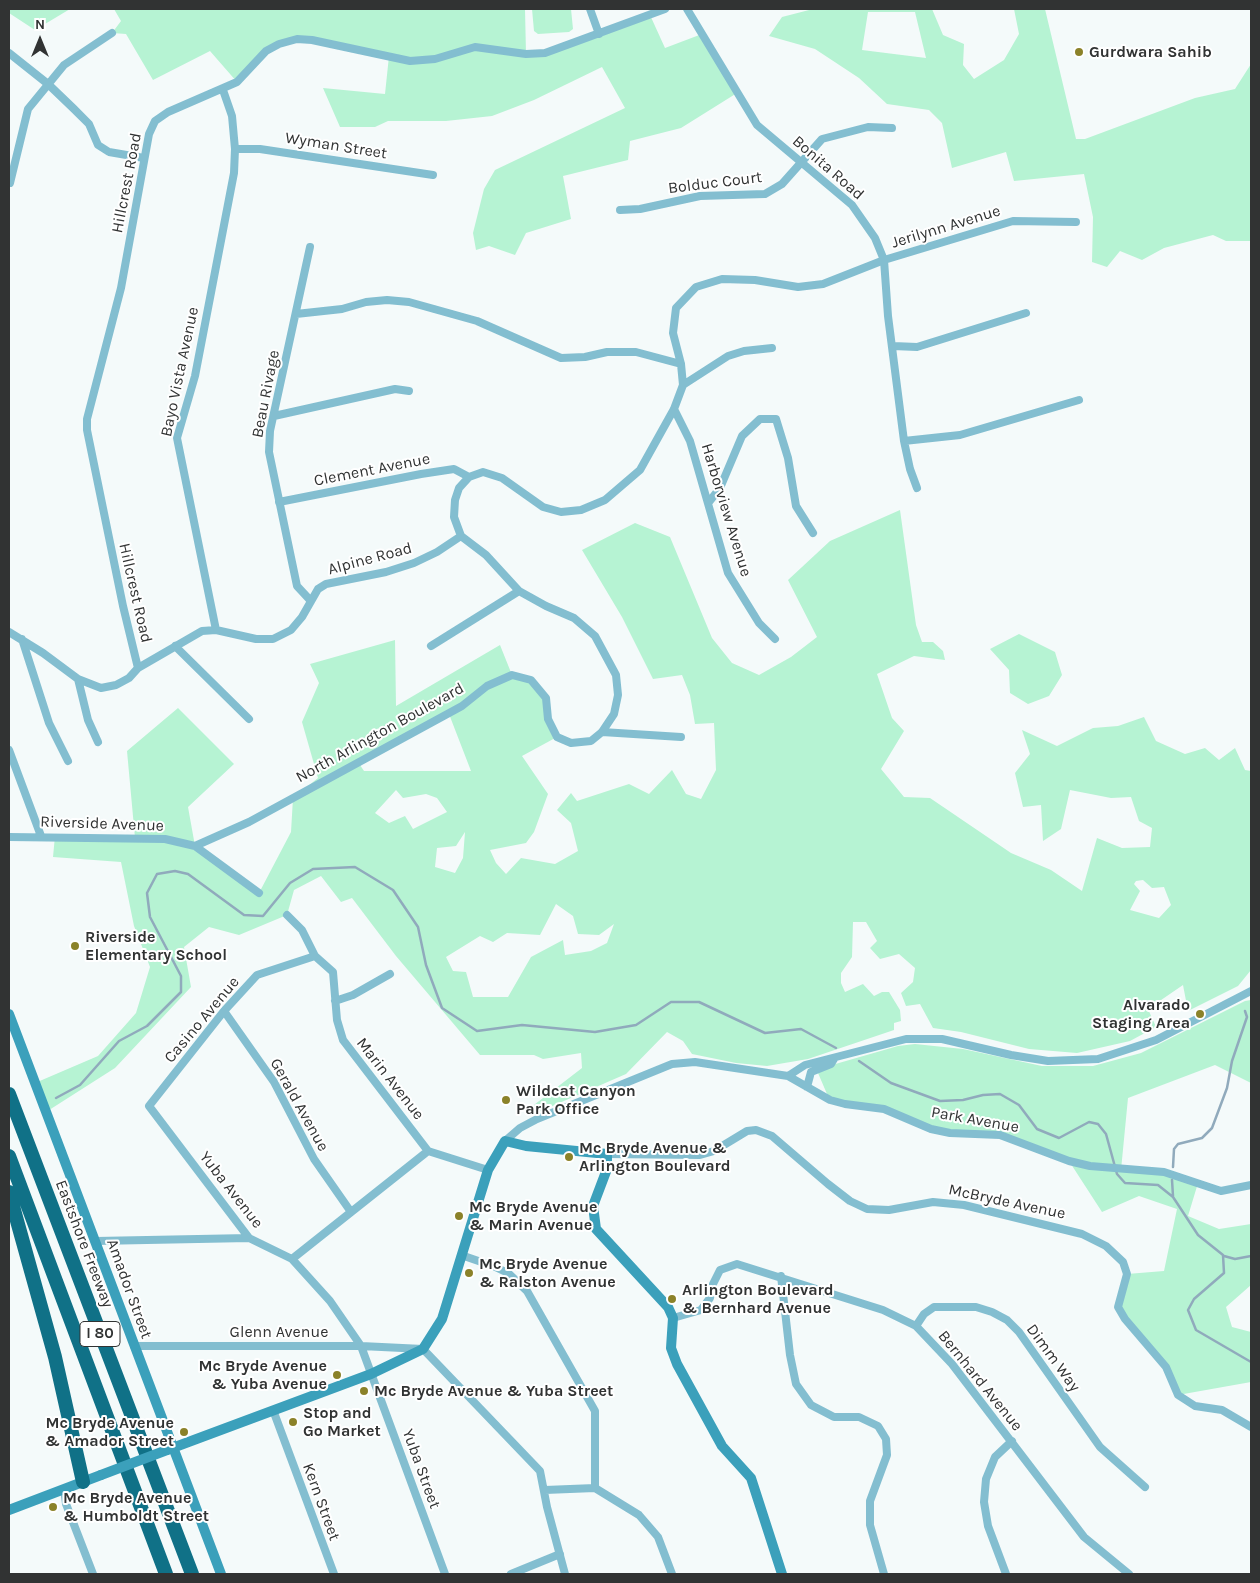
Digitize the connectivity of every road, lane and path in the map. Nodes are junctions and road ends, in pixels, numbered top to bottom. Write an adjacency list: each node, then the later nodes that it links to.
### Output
1 (590, 9): 5 (street)
2 (665, 9): 5 (street, Hillcrest Road)
3 (687, 9): 12 (street, Bonita Road)
4 (112, 34): 7 (street)
5 (599, 34): 8 (street, Hillcrest Road)
6 (9, 53): 7 (street)
7 (48, 84): 11 (street); 14 (street)
8 (223, 90): 10 (street, Bayo Vista Avenue); 11 (street, Hillcrest Road)
9 (892, 128): 12 (street, Bolduc Court)
10 (235, 149): 13 (street, Wyman Street); 38 (street, Bayo Vista Avenue)
11 (144, 158): 44 (street, Hillcrest Road)
12 (801, 162): 15 (street, Bolduc Court); 18 (street, Bonita Road)
13 (433, 175)
14 (10, 183)
15 (620, 210)
16 (1076, 222): 18 (street, Jerilynn Avenue)
17 (310, 247): 20 (street, Beau Rivage)
18 (884, 260): 21 (street, Bonita Road); 23 (street, Jerilynn Avenue)
19 (1026, 313): 21 (street)
20 (296, 314): 23 (street); 28 (street, Beau Rivage)
21 (893, 346): 29 (street, Bonita Road)
22 (772, 348): 24 (street)
23 (681, 364): 24 (street)
24 (683, 386): 27 (street)
25 (409, 391): 28 (street)
26 (1079, 400): 29 (street)
27 (674, 409): 30 (street); 33 (street, Harborview Avenue)
28 (274, 416): 32 (street, Beau Rivage)
29 (904, 441): 31 (street, Bonita Road)
30 (469, 477): 32 (street, Clement Avenue); 35 (street)
31 (917, 488)
32 (279, 502): 37 (street, Beau Rivage)
33 (709, 502): 34 (street); 41 (street, Harborview Avenue)
34 (813, 532)
35 (460, 536): 36 (street); 37 (street, Alpine Road)
36 (519, 590): 43 (street); 47 (street)
37 (310, 600): 38 (street, Alpine Road)
38 (216, 630): 42 (street, Alpine Road)
39 (9, 632): 40 (street, Alpine Road)
40 (22, 639): 45 (street, Alpine Road); 51 (street)
41 (775, 639)
42 (175, 646): 44 (street, Alpine Road); 46 (street)
43 (431, 646)
44 (138, 668): 45 (street, Alpine Road)
45 (78, 679): 49 (street)
46 (249, 718)
47 (602, 732): 48 (street); 54 (street, North Arlington Boulevard)
48 (681, 738)
49 (98, 742)
50 (9, 750): 52 (street)
51 (68, 761)
52 (41, 836): 53 (street, Riverside Avenue); 54 (street, Riverside Avenue)
53 (9, 837)
54 (195, 846): 55 (street)
55 (259, 893)
56 (287, 915): 57 (street, Marin Avenue)
57 (315, 956): 60 (street, Marin Avenue); 61 (street, Casino Avenue)
58 (390, 974): 60 (street)
59 (1251, 991): 63 (street)
60 (336, 1001): 69 (street, Marin Avenue)
61 (224, 1011): 67 (street, Casino Avenue); 75 (street, Gerald Avenue)
62 (9, 1014): 77 (main road, Amador Street)
63 (810, 1068): 64 (street); 65 (street)
64 (788, 1076): 65 (street, Park Avenue); 68 (street, Park Avenue)
65 (807, 1087): 73 (street, Park Avenue)
66 (9, 1094): 100 (highway, Eastshore Freeway / I 80)
67 (149, 1106): 76 (street, Yuba Avenue)
68 (505, 1141): 70 (main road, McBryde Avenue); 72 (main road)
69 (428, 1151): 72 (street); 75 (street)
70 (607, 1154): 81 (main road); 88 (street, McBryde Avenue)
71 (9, 1156): 99 (highway, I 80)
72 (488, 1170): 78 (main road)
73 (1251, 1184)
74 (9, 1192): 91 (highway)
75 (351, 1212): 79 (street)
76 (249, 1238): 77 (street); 79 (street, Yuba Avenue)
77 (96, 1241): 83 (main road, Amador Street)
78 (461, 1255): 85 (main road); 93 (street)
79 (292, 1259): 84 (street, Yuba Avenue)
80 (781, 1276): 81 (street, Bernhard Avenue); 82 (street, Bernhard Avenue); 108 (street)
81 (673, 1318): 107 (main road)
82 (916, 1326): 89 (street, Bernhard Avenue); 92 (street, Dimm Way)
83 (134, 1346): 84 (street, Glenn Avenue); 90 (main road, Amador Street)
84 (361, 1346): 85 (street, Glenn Avenue); 86 (street, Yuba Avenue)
85 (423, 1349): 86 (main road); 95 (street)
86 (371, 1374): 87 (main road); 103 (street, Yuba Street)
87 (273, 1410): 90 (main road); 102 (street, Kern Street)
88 (1251, 1427)
89 (1012, 1442): 109 (street); 110 (street, Bernhard Avenue)
90 (170, 1448): 91 (main road, bridge); 101 (main road, Amador Street)
91 (84, 1482): 94 (main road)
92 (1145, 1487)
93 (594, 1488): 95 (street); 106 (street)
94 (64, 1490): 96 (main road); 98 (street)
95 (545, 1490): 97 (street)
96 (9, 1510)
97 (560, 1554): 104 (street); 105 (street)
98 (93, 1574)
99 (166, 1574)
100 (192, 1574)
101 (221, 1574)
102 (334, 1574)
103 (445, 1574)
104 (511, 1574)
105 (565, 1574)
106 (672, 1574)
107 (782, 1574)
108 (884, 1574)
109 (1006, 1574)
110 (1129, 1574)

